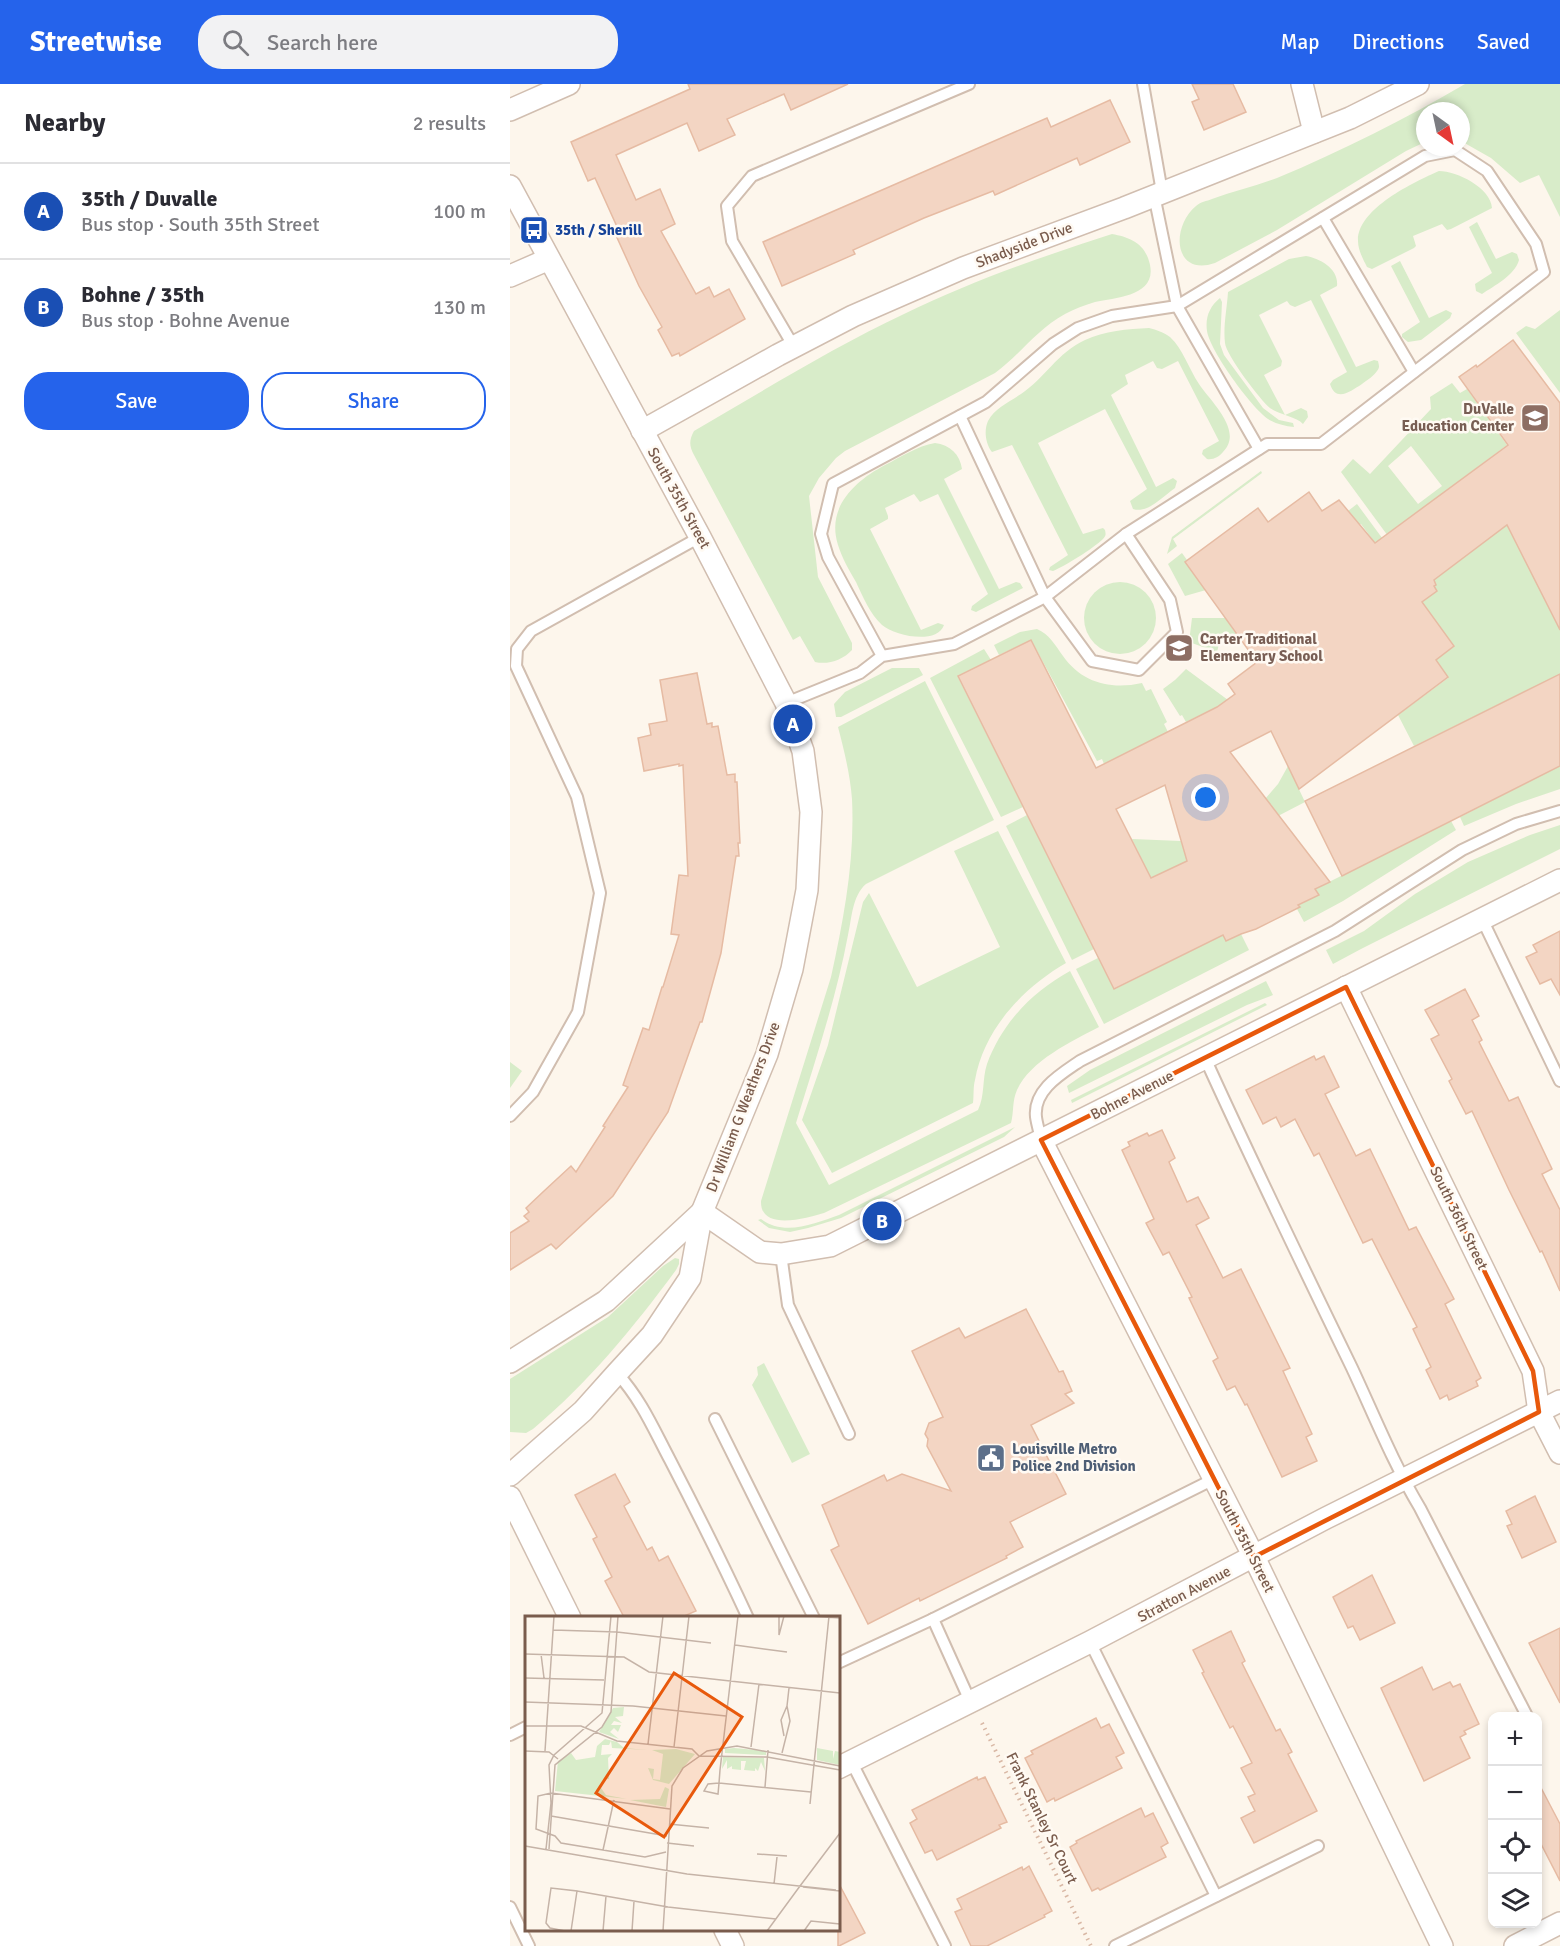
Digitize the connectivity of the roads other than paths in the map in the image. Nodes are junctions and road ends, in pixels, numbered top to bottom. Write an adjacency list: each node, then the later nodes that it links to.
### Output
1 (568, 84): 6 (street)
2 (969, 84): 14 (lane)
3 (1143, 84): 9 (lane)
4 (1302, 84): 7 (street)
5 (1418, 84): 7 (street, Shadyside Drive)
6 (510, 110)
7 (1314, 132): 9 (street, Shadyside Drive)
8 (510, 186): 11 (street, South 35th Street)
9 (1158, 194): 13 (lane); 14 (street, Shadyside Drive)
10 (1323, 218): 13 (lane); 15 (lane); 15 (lane)
11 (549, 259): 12 (street); 17 (street, South 35th Street)
12 (510, 276)
13 (1177, 306): 16 (lane); 18 (lane)
14 (794, 347): 17 (street, Shadyside Drive)
15 (1414, 372): 18 (lane)
16 (960, 416): 21 (lane); 22 (lane)
17 (642, 431): 20 (street, South 35th Street)
18 (1259, 449): 19 (lane)
19 (1126, 534): 21 (lane); 21 (lane)
20 (700, 537): 23 (street, South 35th Street); 31 (lane)
21 (1045, 597): 22 (lane)
22 (882, 656): 23 (lane)
23 (786, 703): 25 (street, South 35th Street)
24 (1560, 811): 32 (lane)
25 (810, 824): 33 (street, Dr William G Weathers Drive)
26 (1560, 880): 27 (street, Bohne Avenue)
27 (1482, 919): 28 (street, Bohne Avenue); 30 (lane)
28 (1346, 987): 29 (street, Bohne Avenue); 38 (street, South 36th Street)
29 (1205, 1058): 32 (street, Bohne Avenue); 44 (lane)
30 (1560, 1081)
31 (510, 1116)
32 (1041, 1140): 34 (street, Bohne Avenue); 43 (street, South 35th Street)
33 (702, 1212): 34 (street, Bohne Avenue); 35 (street, Dr William G Weathers Drive); 36 (street, Dr William G Weathers Drive)
34 (781, 1254): 40 (lane)
35 (510, 1362)
36 (617, 1373): 42 (street, Dr William G Weathers Drive); 48 (lane)
37 (1560, 1401): 38 (street, Stratton Avenue)
38 (1539, 1412): 41 (street, South 36th Street); 44 (street, Stratton Avenue)
39 (715, 1419): 49 (lane)
40 (849, 1434)
41 (1560, 1453)
42 (510, 1475)
43 (1214, 1479): 46 (street, South 35th Street); 50 (lane)
44 (1403, 1479): 46 (street, Stratton Avenue); 54 (lane)
45 (510, 1497): 47 (street)
46 (1254, 1557): 51 (street, Stratton Avenue); 67 (street, South 35th Street)
47 (570, 1616)
48 (748, 1616)
49 (814, 1616)
50 (933, 1619): 52 (lane); 53 (lane)
51 (1090, 1642): 53 (street, Stratton Avenue); 59 (lane)
52 (840, 1662)
53 (970, 1701): 57 (street, Stratton Avenue)
54 (1525, 1712)
55 (525, 1728): 56 (lane)
56 (510, 1735)
57 (844, 1764): 65 (lane)
58 (1318, 1846): 59 (lane)
59 (1216, 1896): 66 (lane)
60 (510, 1907): 63 (lane)
61 (1560, 1923): 68 (street)
62 (726, 1931): 64 (street)
63 (529, 1946)
64 (733, 1946)
65 (945, 1946)
66 (1115, 1946)
67 (1442, 1946)
68 (1515, 1946)

